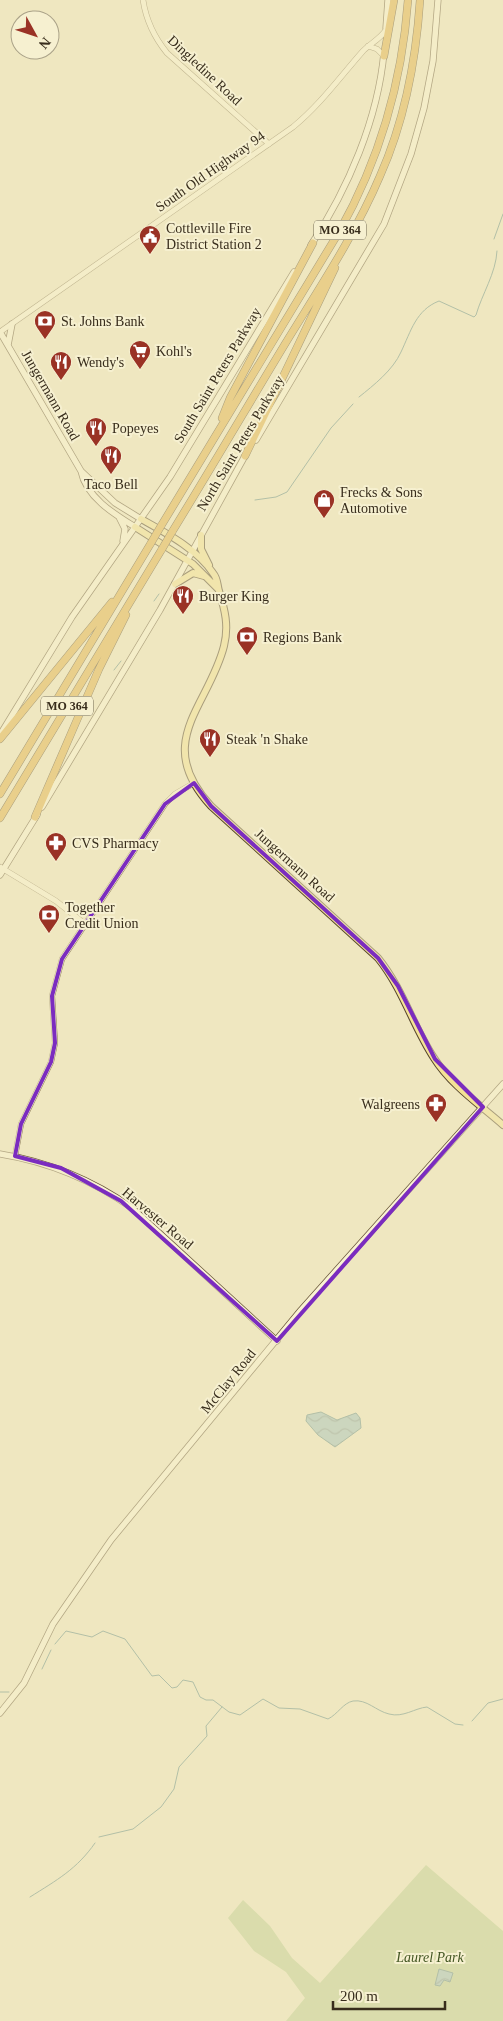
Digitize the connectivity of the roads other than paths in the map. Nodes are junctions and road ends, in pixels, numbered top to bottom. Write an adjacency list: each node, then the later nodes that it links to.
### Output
1 (143, 0): 12 (street, Dingledine Road)
2 (388, 0): 9 (main road, South Saint Peters Parkway)
3 (394, 0): 11 (highway)
4 (408, 0): 19 (highway, MO 364)
5 (420, 0): 8 (highway, MO 364)
6 (425, 0): 8 (highway)
7 (438, 0): 20 (main road, North Saint Peters Parkway)
8 (418, 22): 14 (highway, MO 364)
9 (386, 30): 10 (street, South Old Highway 94); 11 (main road, South Saint Peters Parkway)
10 (368, 46): 11 (street); 12 (street, South Old Highway 94)
11 (384, 56): 13 (main road, South Saint Peters Parkway)
12 (269, 144): 15 (street, South Old Highway 94)
13 (313, 243): 19 (highway); 23 (main road, South Saint Peters Parkway)
14 (342, 249): 20 (highway); 34 (highway, MO 364, bridge)
15 (12, 324): 16 (street, South Old Highway 94); 18 (main road)
16 (0, 332): 18 (main road, Jungermann Road)
17 (0, 342): 18 (main road)
18 (8, 345): 21 (main road, Jungermann Road)
19 (215, 438): 33 (highway, MO 364, bridge)
20 (245, 456): 25 (main road, North Saint Peters Parkway)
21 (81, 471): 22 (main road, Jungermann Road); 23 (main road, Jungermann Road)
22 (117, 516): 24 (main road, Jungermann Road); 26 (main road)
23 (141, 519): 24 (main road, South Saint Peters Parkway); 27 (main road, Jungermann Road)
24 (135, 527): 26 (main road, South Saint Peters Parkway); 28 (main road, Jungermann Road)
25 (201, 534): 27 (main road, North Saint Peters Parkway); 29 (main road)
26 (122, 544): 35 (main road, South Saint Peters Parkway)
27 (192, 551): 28 (main road, North Saint Peters Parkway); 29 (main road, Jungermann Road)
28 (188, 560): 30 (main road, Jungermann Road); 31 (main road, North Saint Peters Parkway)
29 (210, 568): 32 (main road, Jungermann Road)
30 (207, 578): 31 (main road); 32 (main road, Jungermann Road)
31 (175, 584): 39 (main road, North Saint Peters Parkway)
32 (218, 589): 37 (main road, Jungermann Road)
33 (121, 592): 36 (highway); 38 (highway, MO 364)
34 (135, 594): 39 (highway); 40 (highway, MO 364)
35 (0, 735)
36 (0, 739)
37 (194, 783): 43 (street); 45 (main road, Jungermann Road)
38 (0, 794)
39 (35, 817): 41 (main road, North Saint Peters Parkway)
40 (0, 818)
41 (2, 868): 42 (main road, North Saint Peters Parkway); 43 (street)
42 (0, 875)
43 (85, 924): 48 (street)
44 (503, 1084): 45 (main road, McClay Road)
45 (483, 1107): 46 (main road, Jungermann Road); 49 (main road, McClay Road)
46 (503, 1125)
47 (0, 1154): 48 (main road, Harvester Road)
48 (15, 1156): 49 (main road, Harvester Road)
49 (277, 1340): 50 (main road, McClay Road)
50 (0, 1713)

